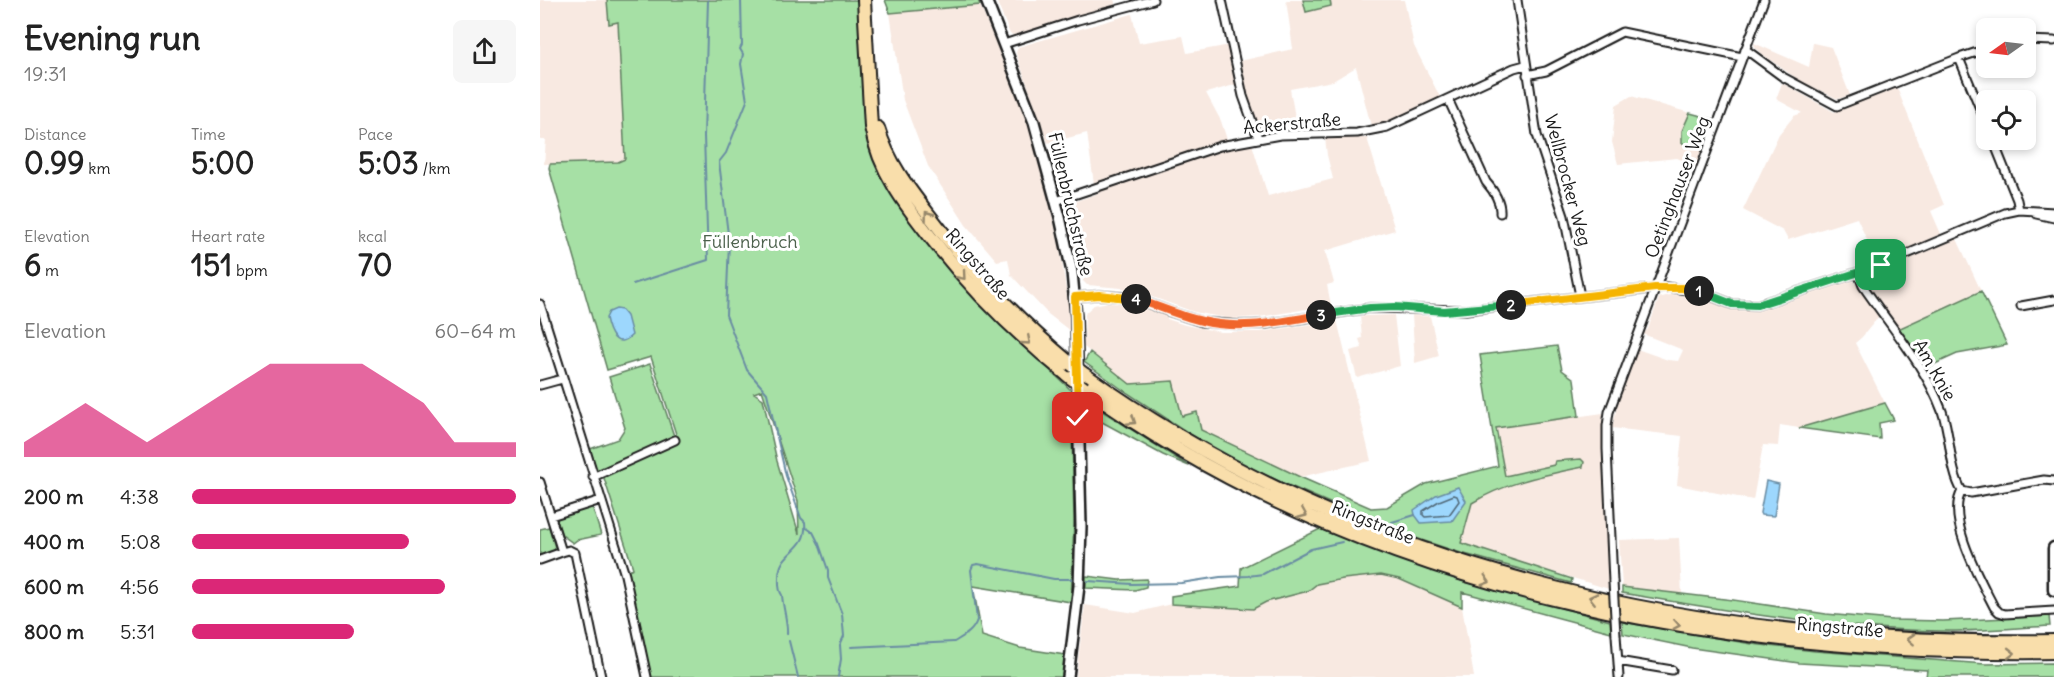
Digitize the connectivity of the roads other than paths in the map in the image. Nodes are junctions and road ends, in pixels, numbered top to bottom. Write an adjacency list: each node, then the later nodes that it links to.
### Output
1 (864, 0): 16 (highway, Ringstraße)
2 (986, 0): 9 (street, Füllenbruchstraße)
3 (1153, 0): 9 (street)
4 (1222, 0): 19 (street)
5 (1517, 0): 14 (street, Wellbrocker Weg)
6 (1764, 0): 10 (street, Oetinghauser Weg)
7 (2036, 40): 8 (street)
8 (2054, 41)
9 (1004, 44): 21 (street, Füllenbruchstraße)
10 (1745, 49): 12 (street, Oetinghauser Weg); 13 (street)
11 (1976, 52): 13 (street)
12 (1742, 57): 15 (street); 27 (street, Oetinghauser Weg)
13 (1959, 58): 18 (street)
14 (1525, 65): 15 (street, Wellbrocker Weg); 17 (street, Ackerstraße)
15 (1527, 75): 28 (street, Wellbrocker Weg)
16 (870, 89): 47 (highway, Ringstraße, one-way to 16, bridge); 48 (highway, Ringstraße, one-way to 48, bridge)
17 (1448, 99): 19 (street, Ackerstraße); 24 (street)
18 (1976, 99)
19 (1258, 138): 21 (street, Ackerstraße)
20 (1997, 150): 22 (street)
21 (1056, 201): 29 (street, Füllenbruchstraße)
22 (2019, 210): 23 (street); 25 (street); 26 (street)
23 (2054, 212)
24 (1500, 213)
25 (2054, 218)
26 (1858, 273): 27 (street); 39 (street, Am Knie)
27 (1655, 288): 28 (street); 49 (street, Oetinghauser Weg, bridge)
28 (1580, 296): 29 (street)
29 (1075, 297): 53 (street, Füllenbruchstraße)
30 (2054, 300): 32 (street)
31 (540, 304): 33 (street)
32 (2021, 306)
33 (562, 379): 34 (street); 36 (street)
34 (540, 385)
35 (675, 440): 36 (street)
36 (593, 477): 40 (street)
37 (2054, 481): 39 (street)
38 (540, 482): 41 (street)
39 (1962, 491): 46 (street, Am Knie)
40 (600, 500): 41 (street); 52 (street)
41 (551, 516): 43 (street)
42 (2054, 548): 45 (main road)
43 (562, 552): 44 (street); 51 (street)
44 (540, 560)
45 (2054, 590)
46 (2054, 611)
47 (2054, 641)
48 (2054, 652)
49 (1618, 661): 50 (street); 54 (street, Oetinghauser Weg)
50 (1672, 670)
51 (601, 677)
52 (647, 677)
53 (1068, 677)
54 (1619, 677)

